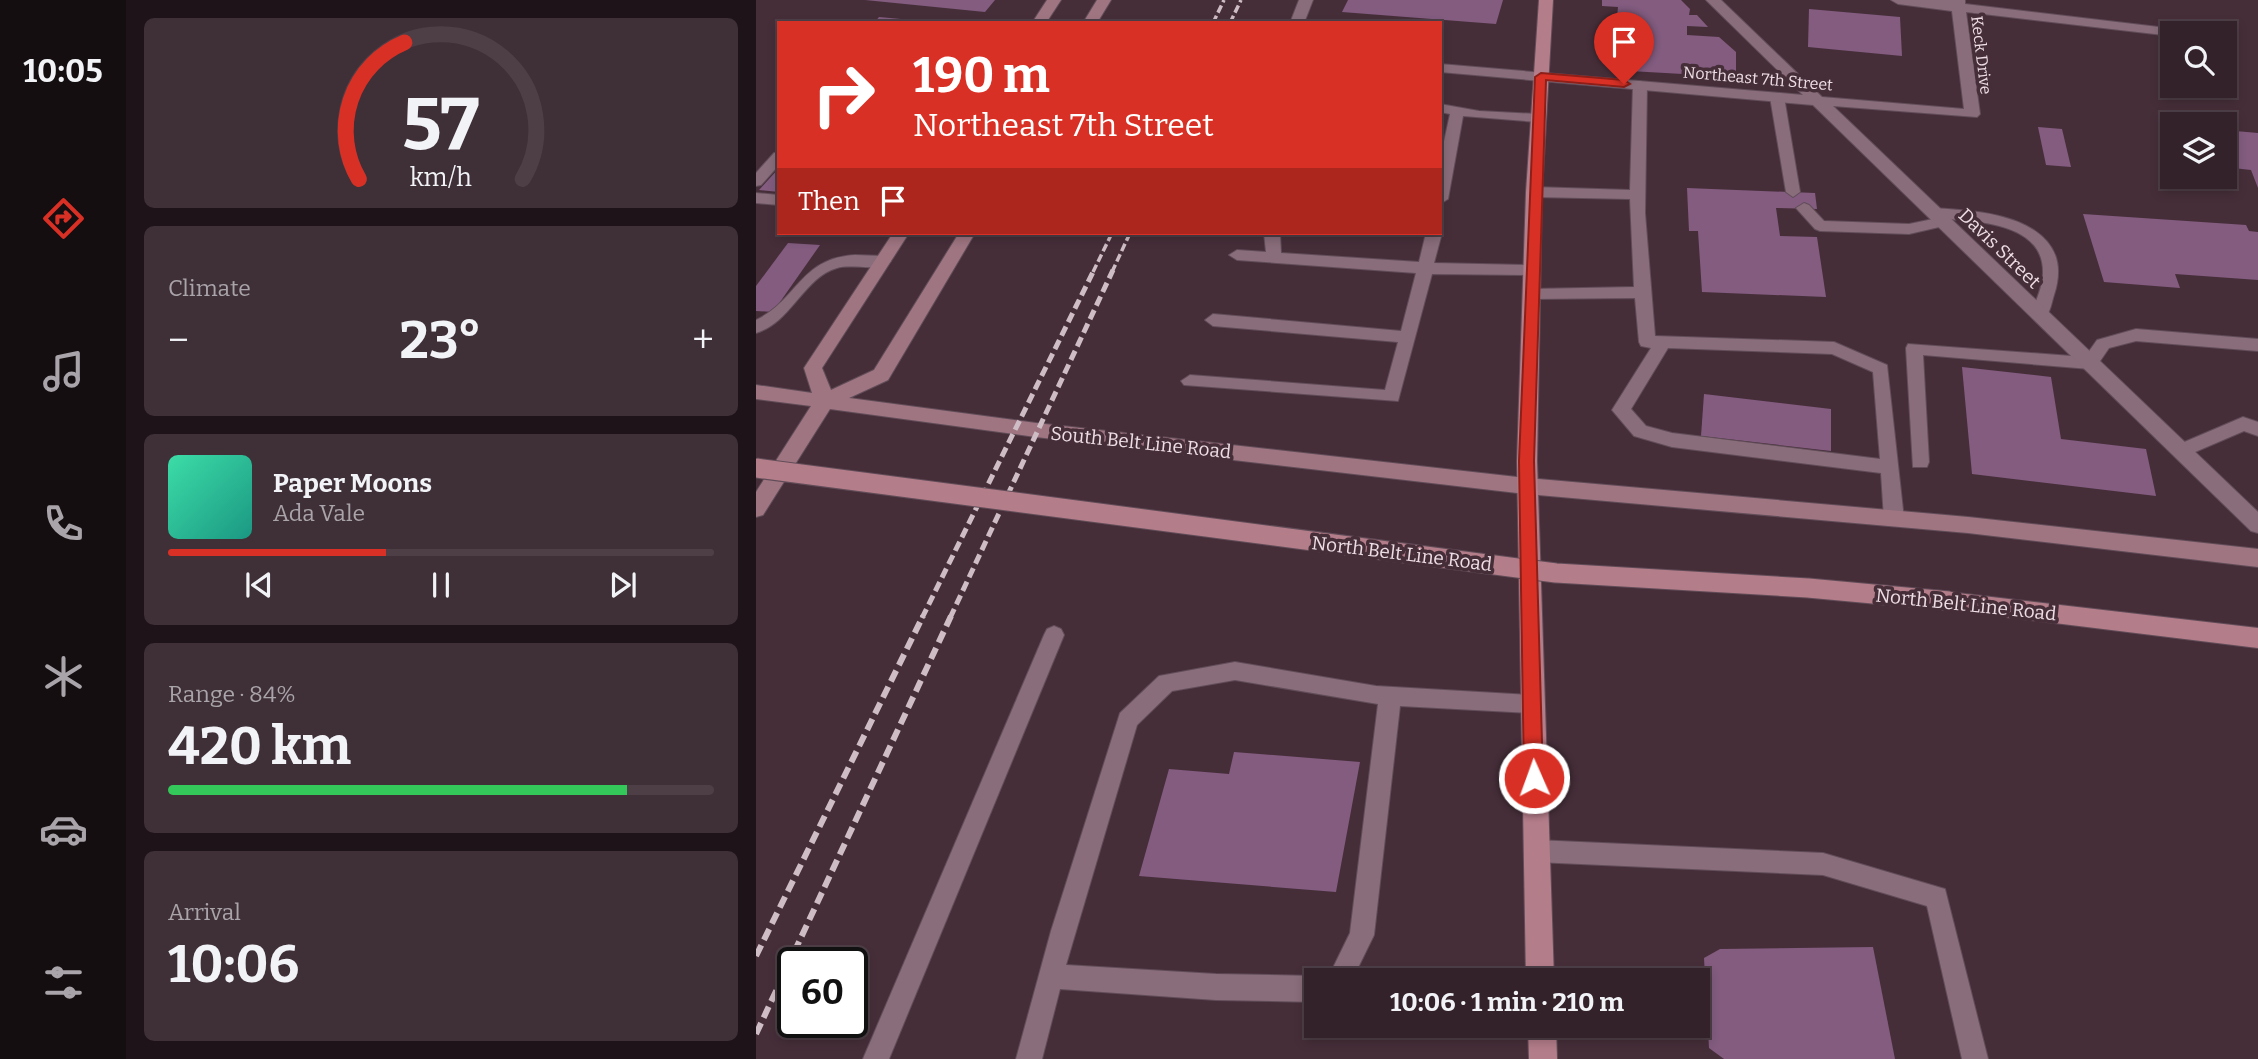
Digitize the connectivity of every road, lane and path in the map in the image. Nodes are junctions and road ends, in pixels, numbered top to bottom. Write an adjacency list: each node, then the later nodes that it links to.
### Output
1 (1054, 0): 8 (street)
2 (1104, 0): 9 (street)
3 (1306, 0): 10 (street)
4 (1546, 0): 13 (main road)
5 (1713, 0): 16 (street, Davis Street)
6 (1898, 0): 7 (street)
7 (1958, 3): 11 (street); 19 (street, Keck Drive)
8 (1040, 21)
9 (1091, 21)
10 (1298, 21)
11 (2160, 30)
12 (1442, 68): 13 (street, Northeast 7th Street)
13 (1541, 77): 14 (street, Northeast 7th Street); 20 (main road)
14 (1640, 85): 15 (street, Northeast 7th Street); 26 (lane)
15 (1777, 97): 16 (street, Northeast 7th Street); 25 (lane)
16 (1816, 100): 19 (street, Northeast 7th Street); 30 (street, Davis Street)
17 (1442, 108): 18 (lane)
18 (1457, 112): 20 (lane); 23 (lane)
19 (1972, 114)
20 (1538, 118): 24 (main road)
21 (777, 158): 22 (lane)
22 (756, 181)
23 (1442, 189)
24 (1534, 192): 26 (lane); 39 (main road)
25 (1793, 192)
26 (1637, 195): 40 (lane)
27 (756, 198): 28 (lane)
28 (777, 200)
29 (1804, 208): 30 (lane)
30 (1938, 217): 42 (street, Davis Street); 42 (lane)
31 (900, 235): 37 (street)
32 (966, 235): 51 (street)
33 (1272, 235): 36 (lane)
34 (1434, 235): 38 (lane)
35 (1237, 255): 36 (lane)
36 (1274, 258): 38 (lane)
37 (883, 261): 44 (lane); 51 (street)
38 (1427, 268): 39 (lane); 45 (lane)
39 (1531, 270): 41 (main road)
40 (1642, 292): 41 (lane); 46 (lane)
41 (1531, 294): 57 (main road)
42 (2039, 315): 48 (street, Davis Street)
43 (1213, 320): 45 (lane)
44 (756, 327)
45 (1408, 337): 49 (lane)
46 (1663, 342): 55 (lane); 55 (lane)
47 (2258, 345): 48 (lane)
48 (2090, 363): 53 (street, Davis Street); 54 (lane)
49 (1190, 381)
50 (756, 392): 51 (street, South Belt Line Road)
51 (825, 401): 57 (street, South Belt Line Road); 58 (street)
52 (2258, 429): 53 (lane)
53 (2181, 451): 60 (street, Davis Street)
54 (1920, 462)
55 (1889, 467): 59 (lane)
56 (756, 468): 63 (main road, North Belt Line Road, bridge)
57 (1527, 486): 59 (street); 65 (main road)
58 (756, 509)
59 (1894, 519): 61 (street)
60 (2258, 525)
61 (2258, 558)
62 (1054, 635): 72 (lane)
63 (2258, 638)
64 (1383, 695): 65 (lane); 67 (lane); 69 (lane)
65 (1532, 704): 66 (main road)
66 (1536, 851): 68 (main road); 75 (lane)
67 (1345, 968)
68 (1540, 968)
69 (1051, 976): 70 (lane); 73 (lane)
70 (1304, 989)
71 (1542, 1038): 74 (main road)
72 (876, 1059)
73 (1029, 1059)
74 (1543, 1059)
75 (1975, 1059)

